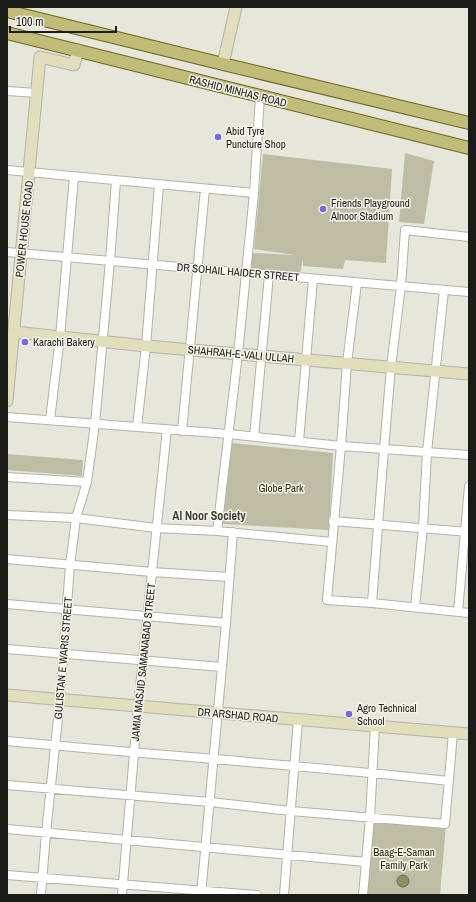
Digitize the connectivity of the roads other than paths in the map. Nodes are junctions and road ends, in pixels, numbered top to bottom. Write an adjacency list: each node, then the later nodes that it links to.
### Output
1 (236, 7): 5 (street)
2 (7, 11): 5 (main road, RASHID MINHAS ROAD)
3 (7, 33): 4 (main road, RASHID MINHAS ROAD)
4 (78, 50): 7 (street, POWER HOUSE ROAD); 8 (main road, RASHID MINHAS ROAD)
5 (223, 64): 9 (main road, RASHID MINHAS ROAD)
6 (7, 91): 7 (street)
7 (37, 93): 12 (street, POWER HOUSE ROAD)
8 (260, 96): 10 (main road, RASHID MINHAS ROAD); 17 (street)
9 (469, 123)
10 (469, 148)
11 (7, 170): 12 (street)
12 (29, 172): 13 (street); 20 (street, POWER HOUSE ROAD)
13 (74, 177): 14 (street); 21 (street)
14 (116, 180): 15 (street); 22 (street, GULISTAN E WARIS STREET)
15 (159, 185): 16 (street); 23 (street)
16 (205, 189): 17 (street); 24 (street)
17 (254, 193): 25 (street)
18 (469, 237): 29 (street)
19 (7, 252): 20 (street, DR SOHAIL HAIDER STREET)
20 (21, 253): 21 (street, DR SOHAIL HAIDER STREET); 32 (street, POWER HOUSE ROAD)
21 (67, 257): 22 (street, DR SOHAIL HAIDER STREET); 33 (street)
22 (110, 261): 23 (street, DR SOHAIL HAIDER STREET); 34 (street, GULISTAN E WARIS STREET)
23 (152, 265): 24 (street, DR SOHAIL HAIDER STREET); 35 (street)
24 (197, 269): 25 (street, DR SOHAIL HAIDER STREET); 36 (street)
25 (246, 273): 26 (street, DR SOHAIL HAIDER STREET); 37 (street)
26 (269, 275): 27 (street, DR SOHAIL HAIDER STREET); 38 (street)
27 (313, 279): 28 (street, DR SOHAIL HAIDER STREET); 39 (street)
28 (357, 283): 29 (street, DR SOHAIL HAIDER STREET); 40 (street)
29 (402, 286): 30 (street, DR SOHAIL HAIDER STREET); 41 (street)
30 (444, 290): 31 (street, DR SOHAIL HAIDER STREET); 42 (street)
31 (469, 292)
32 (10, 332): 33 (street, SHAHRAH-E-VALI ULLAH); 44 (street, POWER HOUSE ROAD)
33 (60, 337): 34 (street, SHAHRAH-E-VALI ULLAH); 46 (street)
34 (102, 341): 35 (street, SHAHRAH-E-VALI ULLAH); 47 (street, GULISTAN E WARIS STREET)
35 (146, 346): 36 (street, SHAHRAH-E-VALI ULLAH); 48 (street)
36 (189, 350): 37 (street, SHAHRAH-E-VALI ULLAH); 50 (street)
37 (238, 354): 38 (street, SHAHRAH-E-VALI ULLAH); 51 (street)
38 (262, 356): 39 (street, SHAHRAH-E-VALI ULLAH); 52 (street)
39 (306, 360): 40 (street, SHAHRAH-E-VALI ULLAH); 53 (street)
40 (347, 363): 41 (street, SHAHRAH-E-VALI ULLAH); 54 (street)
41 (391, 367): 42 (street, SHAHRAH-E-VALI ULLAH); 55 (street)
42 (436, 371): 43 (street, SHAHRAH-E-VALI ULLAH); 56 (street)
43 (469, 374)
44 (7, 401)
45 (7, 417): 46 (street)
46 (50, 420): 47 (street)
47 (95, 424): 48 (street); 59 (street, GULISTAN E WARIS STREET)
48 (137, 427): 49 (street)
49 (167, 429): 50 (street); 65 (street, JAMIA MASJID SAMANABAD STREET)
50 (182, 431): 51 (street)
51 (229, 434): 52 (street); 67 (street)
52 (254, 437): 53 (street)
53 (299, 441): 54 (street)
54 (341, 446): 55 (street); 63 (street)
55 (384, 449): 56 (street); 64 (street)
56 (427, 452): 57 (street); 66 (street)
57 (469, 455)
58 (7, 477): 59 (street)
59 (87, 482): 62 (street, GULISTAN E WARIS STREET)
60 (469, 486): 69 (street)
61 (7, 515): 62 (street)
62 (76, 518): 65 (street); 72 (street, GULISTAN E WARIS STREET)
63 (333, 521): 64 (street); 70 (street)
64 (378, 525): 66 (street); 75 (street)
65 (156, 528): 67 (street); 73 (street, JAMIA MASJID SAMANABAD STREET)
66 (423, 528): 69 (street); 77 (street)
67 (217, 531): 68 (street)
68 (233, 532): 70 (street); 74 (street)
69 (467, 532): 79 (street)
70 (332, 542): 75 (street)
71 (7, 559): 72 (street)
72 (70, 565): 73 (street); 78 (street, GULISTAN E WARIS STREET)
73 (152, 572): 74 (street); 81 (street, JAMIA MASJID SAMANABAD STREET)
74 (229, 577): 82 (street)
75 (372, 603): 77 (street)
76 (7, 604): 78 (street)
77 (414, 607): 79 (street)
78 (67, 609): 81 (street); 84 (street, GULISTAN E WARIS STREET)
79 (458, 612): 80 (street)
80 (469, 613)
81 (147, 616): 82 (street); 85 (street, JAMIA MASJID SAMANABAD STREET)
82 (226, 623): 86 (street)
83 (7, 649): 84 (street)
84 (64, 654): 85 (street); 88 (street, GULISTAN E WARIS STREET)
85 (142, 660): 86 (street); 89 (street, JAMIA MASJID SAMANABAD STREET)
86 (222, 666): 90 (street)
87 (7, 695): 88 (street, DR ARSHAD ROAD)
88 (60, 699): 89 (street, DR ARSHAD ROAD); 96 (street, GULISTAN E WARIS STREET)
89 (138, 706): 90 (street, DR ARSHAD ROAD); 97 (street, JAMIA MASJID SAMANABAD STREET)
90 (218, 713): 91 (street, DR ARSHAD ROAD); 98 (street)
91 (298, 720): 92 (street, DR ARSHAD ROAD); 99 (street)
92 (375, 726): 93 (street, DR ARSHAD ROAD); 100 (street)
93 (453, 733): 94 (street, DR ARSHAD ROAD); 101 (street)
94 (469, 734)
95 (7, 741): 96 (street)
96 (55, 745): 97 (street); 103 (street, GULISTAN E WARIS STREET)
97 (134, 753): 98 (street); 104 (street, JAMIA MASJID SAMANABAD STREET)
98 (214, 759): 99 (street); 105 (street)
99 (294, 766): 100 (street); 106 (street)
100 (372, 773): 101 (street); 107 (street)
101 (449, 781): 107 (street)
102 (7, 785): 103 (street)
103 (51, 789): 104 (street); 109 (street, GULISTAN E WARIS STREET)
104 (130, 796): 105 (street); 110 (street, JAMIA MASJID SAMANABAD STREET)
105 (210, 802): 106 (street); 111 (street)
106 (291, 811): 107 (street); 112 (street)
107 (370, 818): 113 (street)
108 (7, 829): 109 (street)
109 (46, 833): 110 (street); 115 (street, GULISTAN E WARIS STREET)
110 (126, 841): 111 (street); 116 (street, JAMIA MASJID SAMANABAD STREET)
111 (206, 846): 112 (street); 117 (street)
112 (287, 855): 113 (street); 121 (street)
113 (366, 862): 122 (street)
114 (7, 875): 115 (street)
115 (43, 878): 116 (street); 118 (street, GULISTAN E WARIS STREET)
116 (123, 884): 117 (street); 119 (street, JAMIA MASJID SAMANABAD STREET)
117 (202, 893): 120 (street)
118 (41, 895)
119 (122, 895)
120 (257, 895)
121 (284, 895)
122 (363, 895)

